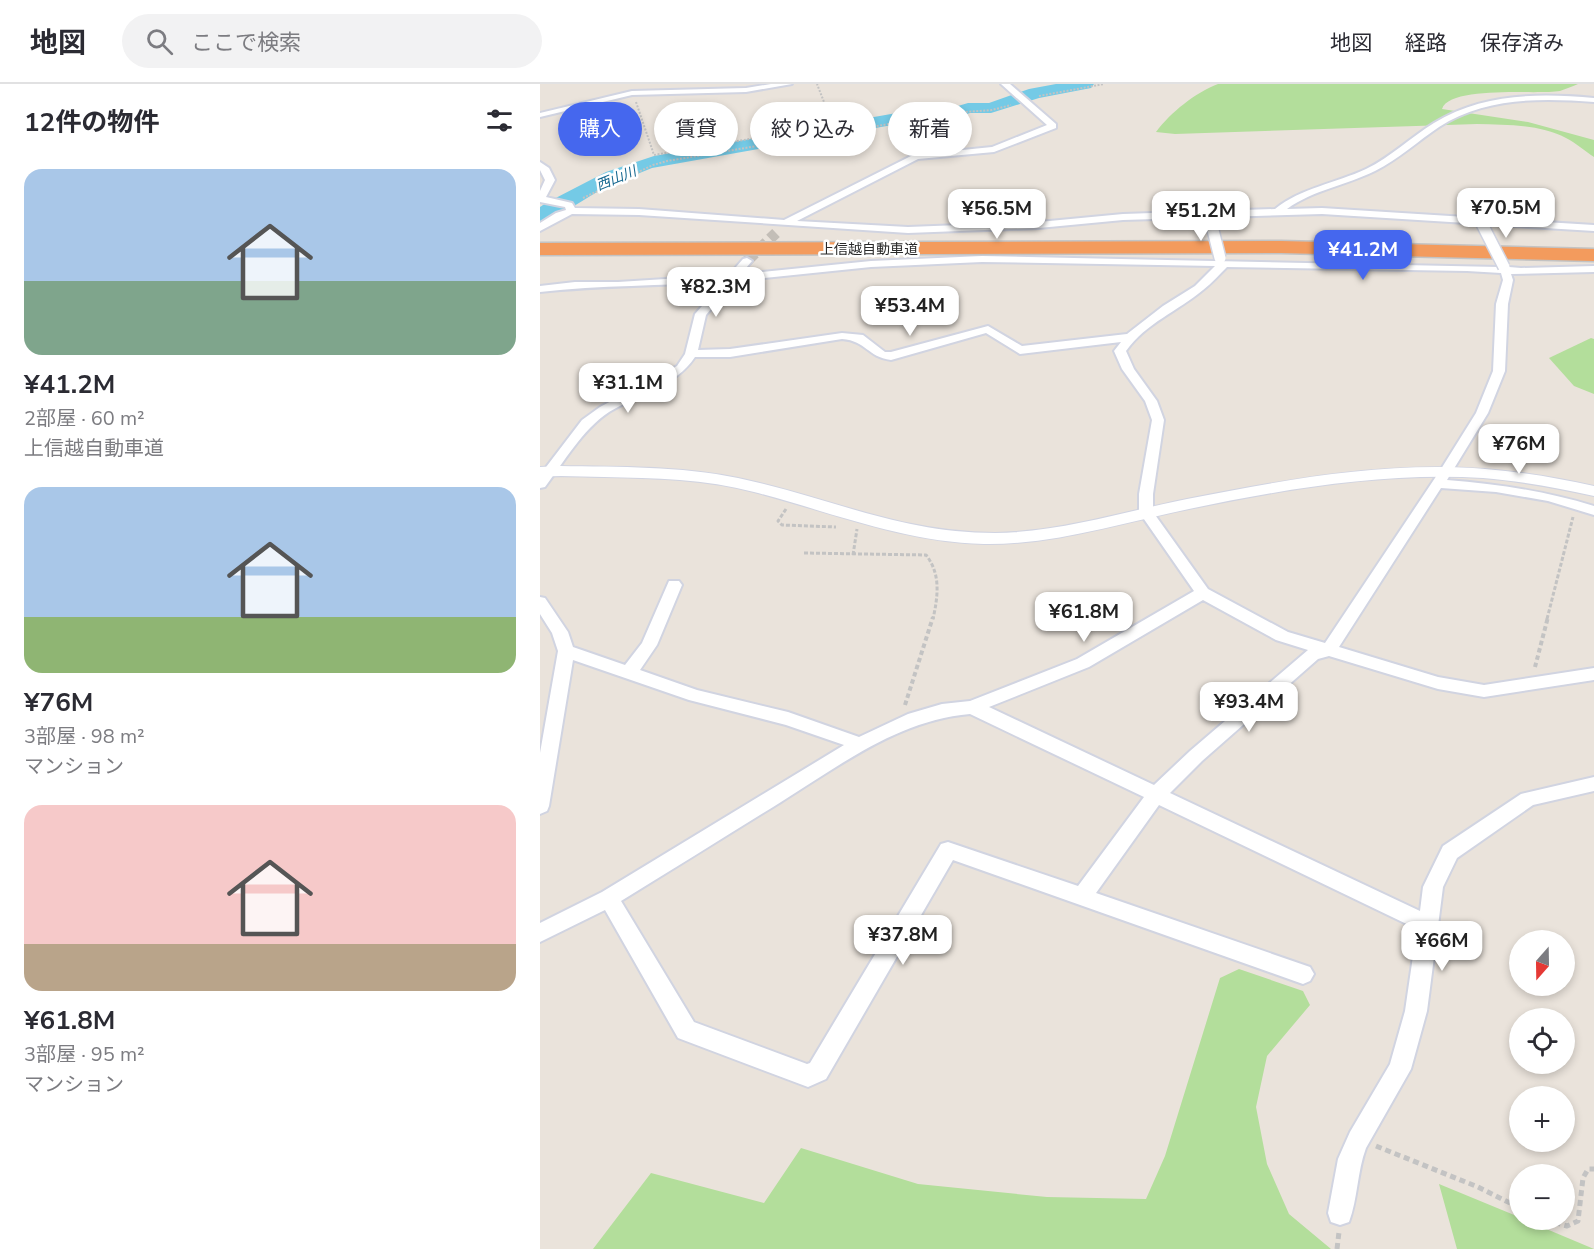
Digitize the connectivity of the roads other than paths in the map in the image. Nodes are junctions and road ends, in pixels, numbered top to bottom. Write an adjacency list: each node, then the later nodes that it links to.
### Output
1 (788, 84): 3 (street)
2 (1005, 84): 10 (street)
3 (631, 88): 5 (street)
4 (1594, 100): 8 (street)
5 (540, 115)
6 (540, 165): 7 (street)
7 (570, 208): 10 (street); 14 (street)
8 (1279, 211): 9 (street); 11 (street)
9 (1210, 217): 10 (street); 19 (street, bridge)
10 (786, 222): 13 (street)
11 (1482, 223): 12 (street); 21 (street, bridge)
12 (1594, 228)
13 (777, 233)
14 (543, 238): 15 (highway, 上信越自動車道); 16 (highway, 上信越自動車道)
15 (1594, 246)
16 (938, 249): 17 (highway, 上信越自動車道); 20 (highway)
17 (1594, 255)
18 (747, 261): 23 (street)
19 (1221, 262): 21 (street); 23 (street); 25 (street)
20 (540, 264)
21 (1504, 268): 22 (street); 28 (street)
22 (1594, 269)
23 (733, 278): 24 (street); 26 (street)
24 (540, 289)
25 (1130, 337): 26 (street); 31 (street)
26 (691, 354): 27 (street)
27 (543, 476): 31 (street)
28 (1442, 478): 29 (street); 30 (street); 31 (street); 35 (street)
29 (1594, 491)
30 (1594, 510)
31 (1146, 512): 33 (street)
32 (674, 585): 37 (street)
33 (1203, 593): 35 (street); 39 (street)
34 (540, 602): 36 (street)
35 (1329, 650): 38 (street); 42 (street)
36 (566, 651): 37 (street); 43 (street)
37 (628, 674): 40 (street)
38 (1594, 674)
39 (972, 707): 40 (street); 42 (street)
40 (860, 744): 45 (street)
41 (1594, 784): 46 (street)
42 (1157, 794): 44 (street); 46 (street)
43 (540, 806)
44 (1083, 895): 45 (street); 48 (street)
45 (609, 898): 47 (street)
46 (1427, 924): 49 (street)
47 (540, 933)
48 (1303, 974)
49 (1341, 1213)

